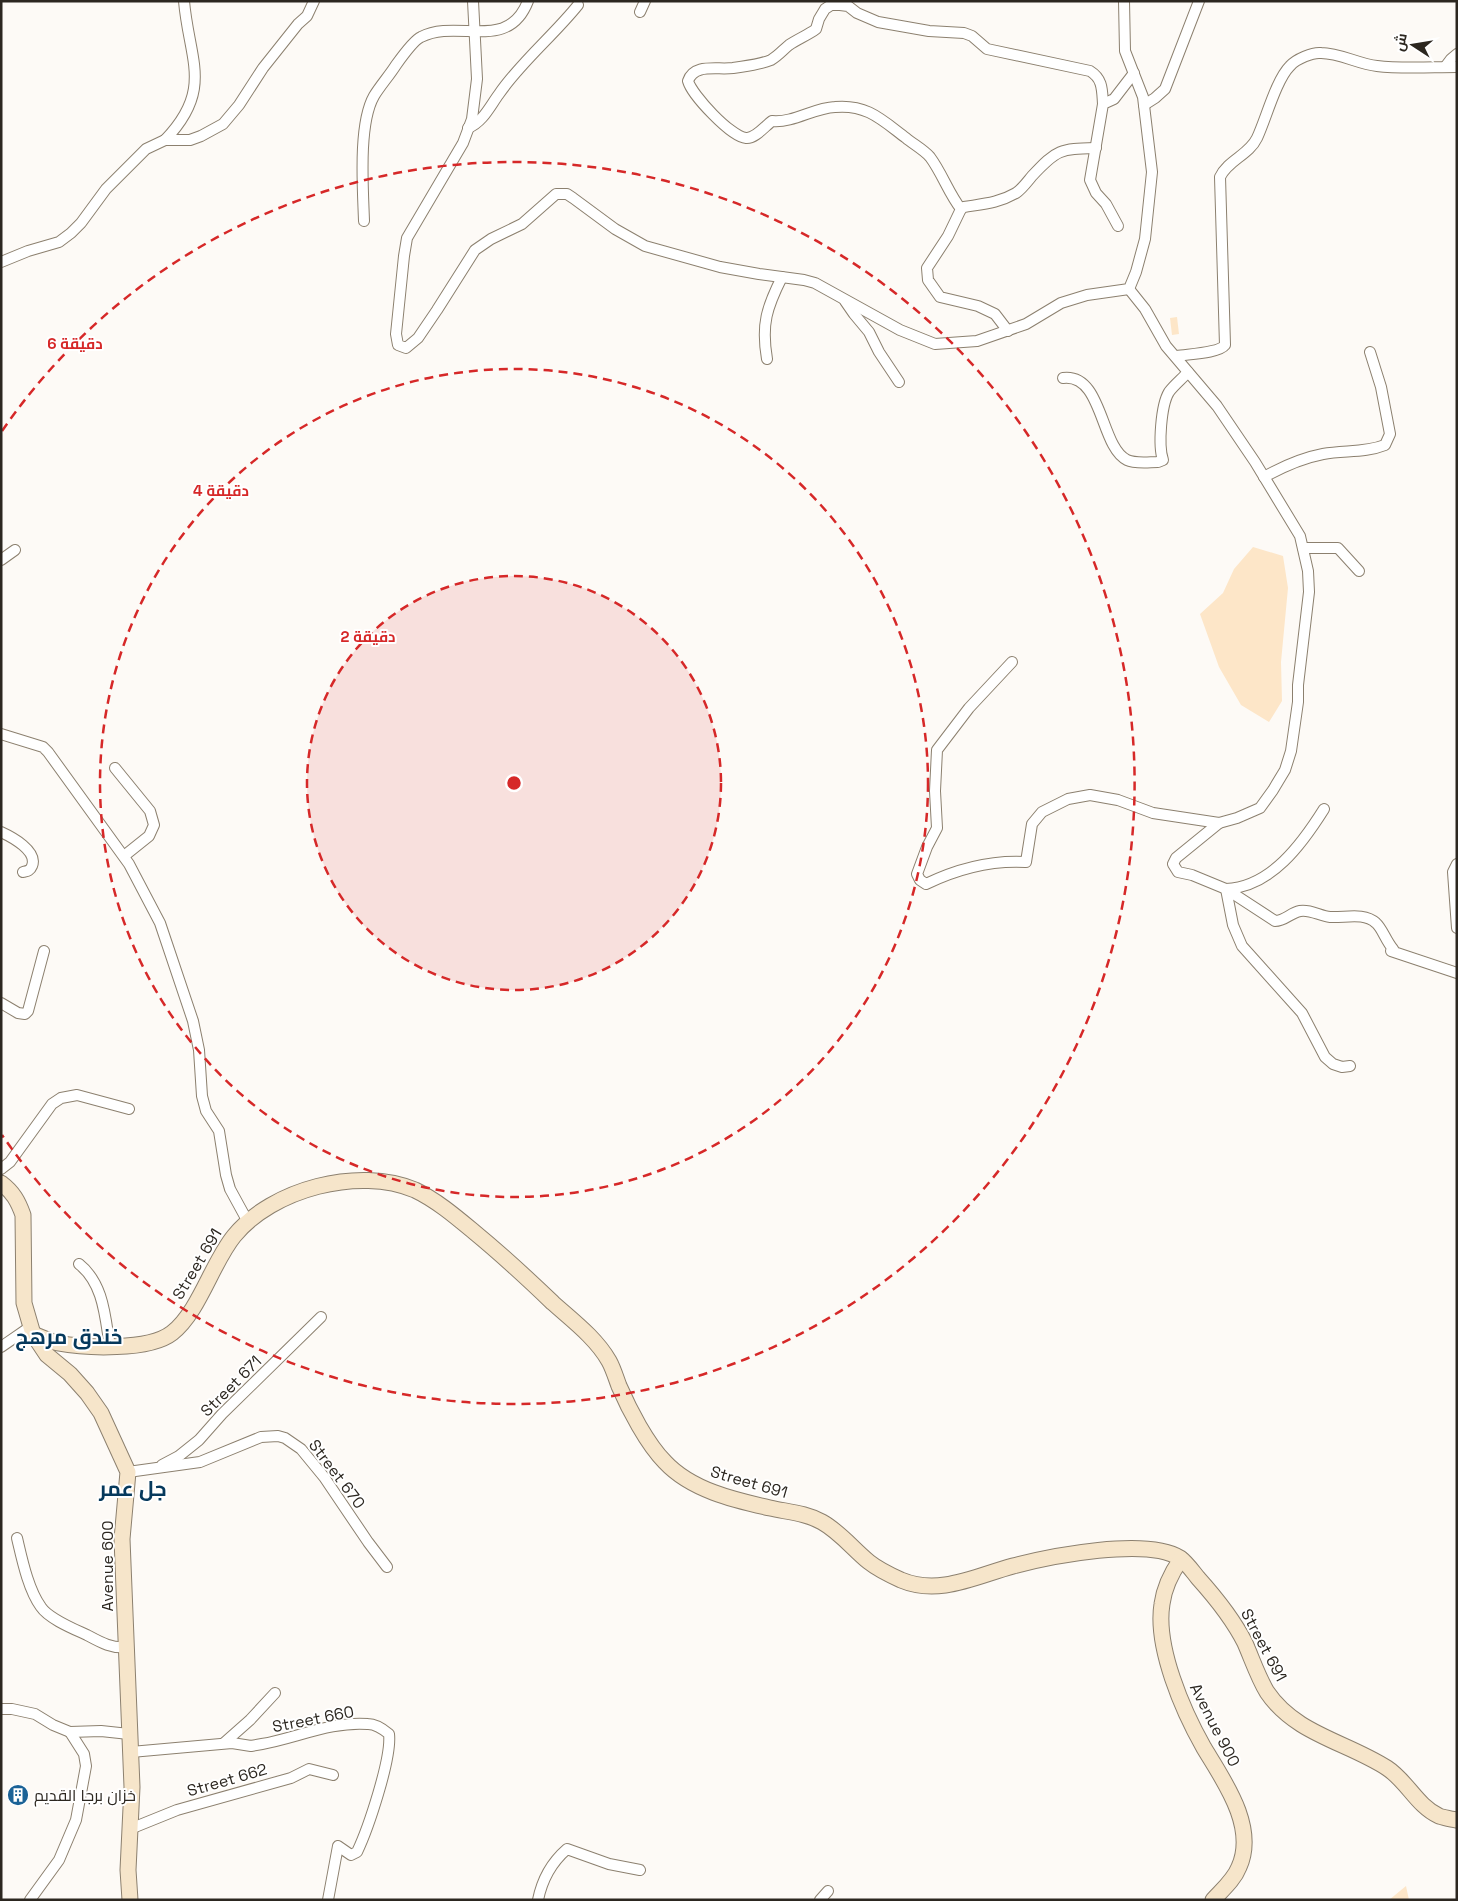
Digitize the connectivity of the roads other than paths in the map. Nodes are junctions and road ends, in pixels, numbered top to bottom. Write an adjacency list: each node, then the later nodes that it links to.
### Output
1 (184, 1): 19 (street)
2 (314, 1): 19 (street)
3 (473, 1): 11 (street)
4 (528, 1): 11 (street)
5 (645, 1): 10 (street)
6 (1124, 1): 15 (street)
7 (1199, 1): 17 (street)
8 (848, 4): 16 (street); 21 (street)
9 (578, 5): 18 (street)
10 (640, 12)
11 (474, 30): 18 (street); 22 (street)
12 (1457, 54): 13 (street)
13 (1446, 67): 14 (street); 30 (street)
14 (1457, 67)
15 (1134, 72): 16 (street); 17 (street)
16 (1103, 104): 20 (street)
17 (1144, 105): 26 (street)
18 (468, 128): 25 (street)
19 (165, 140): 24 (street)
20 (1096, 148): 21 (street); 23 (street)
21 (962, 209): 28 (street)
22 (364, 221)
23 (1118, 226)
24 (1, 262)
25 (782, 277): 27 (street); 31 (street)
26 (1129, 289): 28 (street); 30 (street)
27 (843, 298): 28 (street); 34 (street)
28 (1008, 330)
29 (1370, 352): 35 (street)
30 (1177, 356): 32 (street)
31 (767, 359)
32 (1188, 372): 33 (street); 35 (street)
33 (1064, 378)
34 (899, 382)
35 (1264, 477): 36 (street)
36 (1304, 548): 39 (street); 44 (street)
37 (15, 550): 38 (street)
38 (1, 560)
39 (1359, 571)
40 (1012, 662): 44 (street)
41 (1, 734): 46 (street)
42 (115, 768): 46 (street)
43 (1324, 809): 49 (street)
44 (1219, 823): 49 (street)
45 (1, 832): 48 (street)
46 (124, 856): 58 (street)
47 (1457, 864): 50 (street)
48 (23, 872)
49 (1226, 890): 52 (street); 54 (street)
50 (1457, 928)
51 (44, 952): 53 (street)
52 (1457, 973)
53 (1, 1002)
54 (1350, 1066)
55 (130, 1109): 56 (street)
56 (1, 1169)
57 (1, 1183): 61 (main road)
58 (248, 1222): 63 (main road, Street 691); 67 (main road, Street 691)
59 (79, 1264): 63 (street)
60 (321, 1316): 64 (street, Street 671)
61 (31, 1330): 62 (street); 63 (main road, Street 691); 65 (main road)
62 (1, 1347)
63 (110, 1347)
64 (156, 1469): 65 (street, Street 670); 68 (street, Street 670)
65 (128, 1472): 69 (main road, Avenue 600)
66 (17, 1538): 69 (street)
67 (1181, 1559): 77 (main road, Street 691); 86 (main road, Avenue 900)
68 (387, 1567)
69 (127, 1648): 73 (main road, Avenue 600)
70 (275, 1693): 74 (street)
71 (1, 1710): 72 (street)
72 (70, 1732): 73 (street); 81 (street)
73 (129, 1734): 75 (main road, Avenue 600)
74 (224, 1743): 75 (street, Street 660); 83 (street, Street 660)
75 (131, 1752): 78 (main road, Avenue 600)
76 (333, 1775): 78 (street, Street 662)
77 (1457, 1820)
78 (130, 1829): 82 (main road, Avenue 600)
79 (640, 1870): 84 (street)
80 (828, 1891): 85 (street)
81 (30, 1900)
82 (130, 1900)
83 (328, 1900)
84 (538, 1900)
85 (820, 1900)
86 (1213, 1900)

